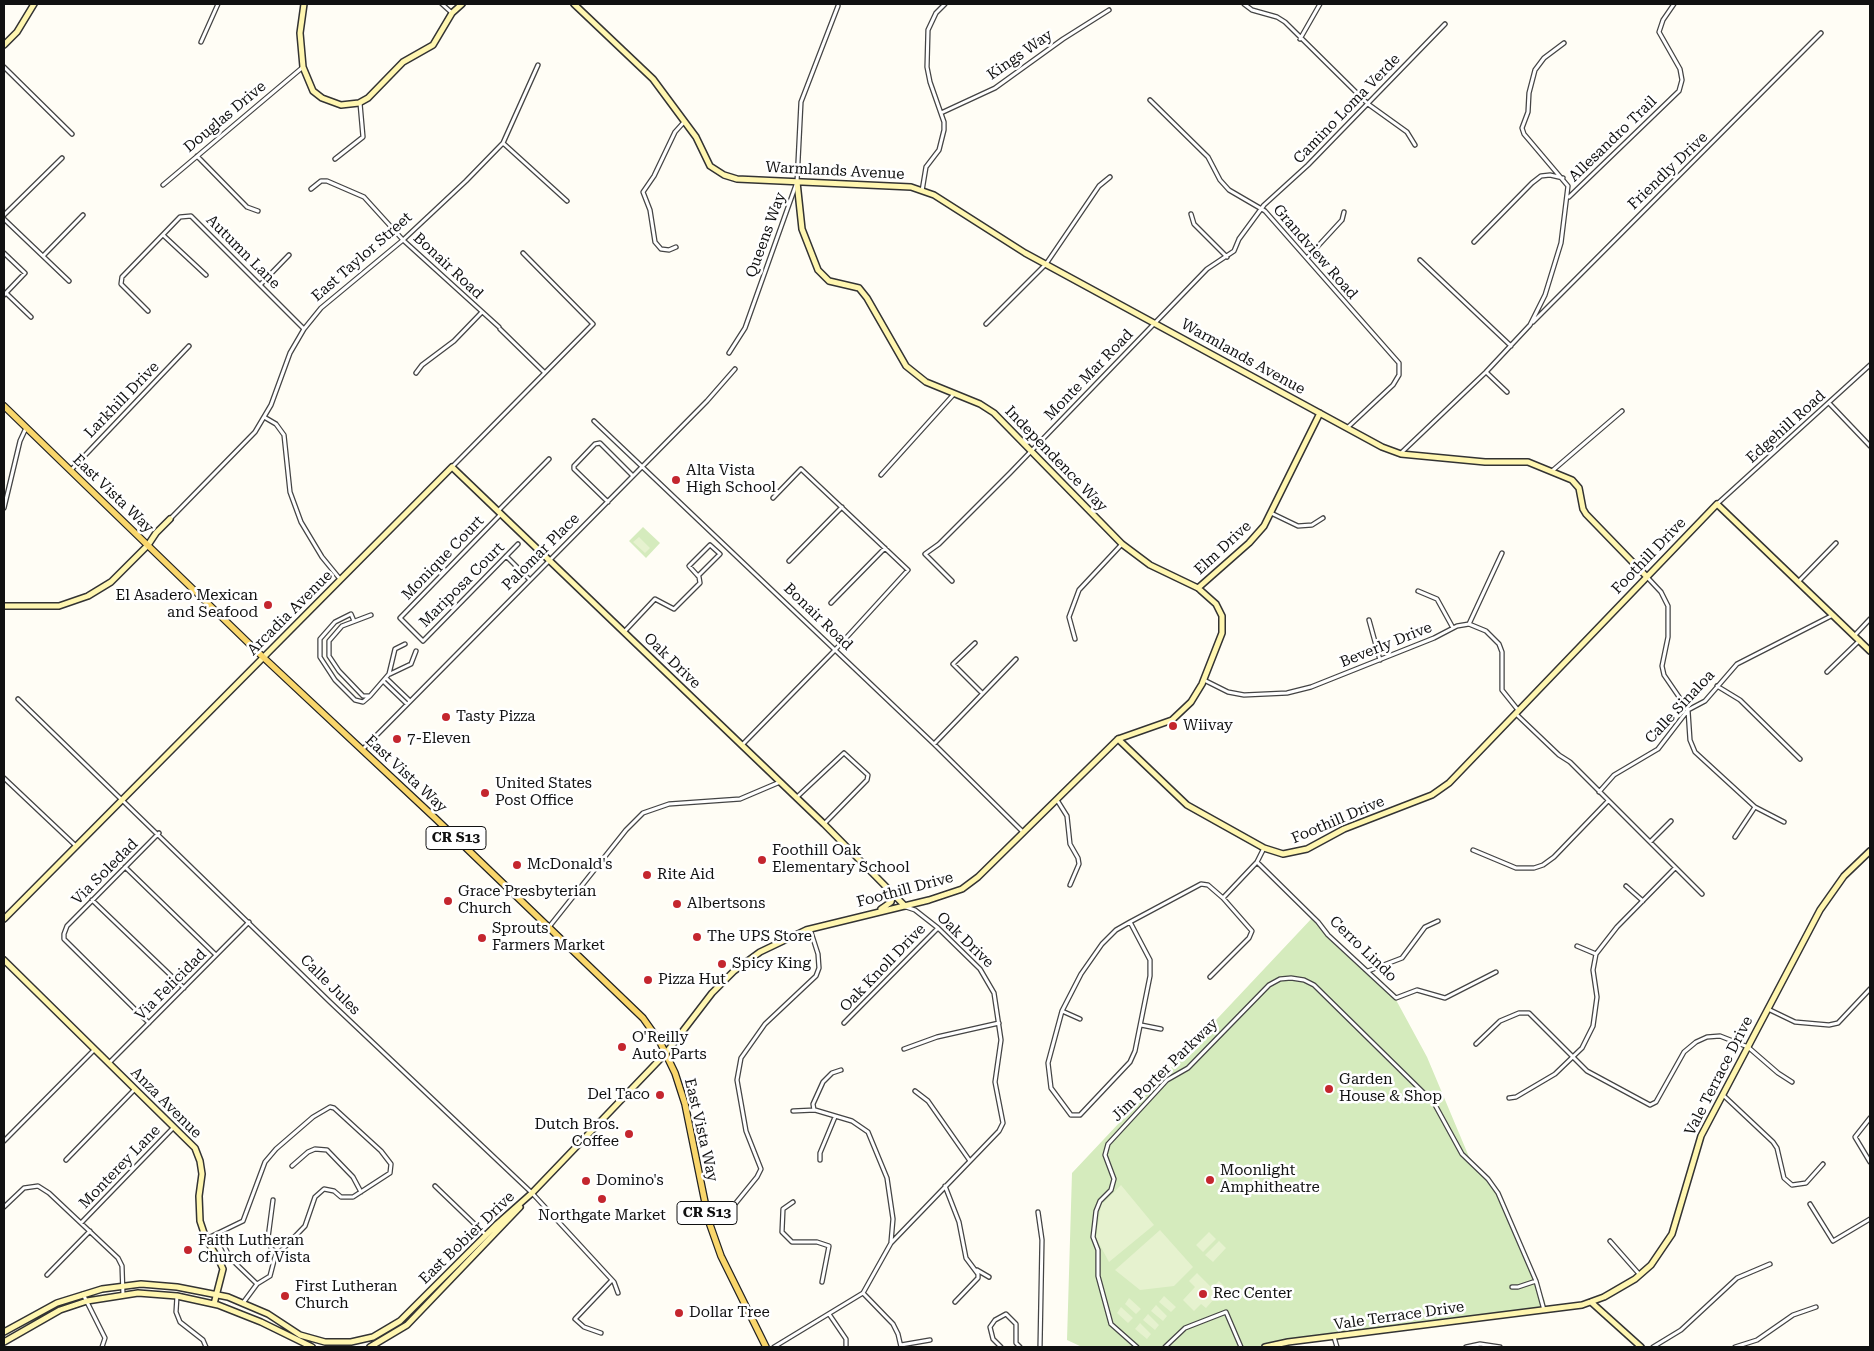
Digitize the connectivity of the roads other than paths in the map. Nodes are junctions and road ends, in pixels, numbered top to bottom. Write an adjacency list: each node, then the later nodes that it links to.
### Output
1 (34, 4): 19 (street)
2 (218, 4): 17 (street)
3 (304, 4): 22 (street)
4 (442, 4): 13 (street)
5 (462, 4): 13 (street)
6 (574, 4): 27 (street, Warmlands Avenue)
7 (945, 4): 26 (street)
8 (1244, 4): 16 (street)
9 (1320, 4): 16 (street)
10 (1674, 4): 40 (street, Allesandro Trail)
11 (838, 6): 36 (street, Queens Way)
12 (1110, 10): 26 (street, Kings Way)
13 (452, 14): 24 (street)
14 (1445, 24): 25 (street, Camino Loma Verde)
15 (1821, 34): 70 (street, Friendly Drive)
16 (1300, 39): 25 (street)
17 (201, 42)
18 (1564, 44): 35 (street)
19 (4, 45)
20 (538, 66): 29 (street, East Taylor Street)
21 (4, 67): 28 (street)
22 (303, 67): 24 (street); 31 (street, Douglas Drive)
23 (1150, 100): 42 (street, Grandview Road)
24 (360, 103): 33 (street)
25 (1368, 104): 30 (street); 42 (street, Camino Loma Verde)
26 (941, 113): 39 (street)
27 (684, 122): 36 (street, Warmlands Avenue); 52 (street)
28 (72, 134)
29 (503, 143): 41 (street); 50 (street, East Taylor Street)
30 (1415, 145)
31 (197, 156): 37 (street, Douglas Drive); 43 (street)
32 (62, 158): 46 (street)
33 (335, 159)
34 (1110, 177): 60 (street)
35 (1563, 178): 40 (street); 51 (street)
36 (797, 182): 39 (street, Warmlands Avenue); 74 (street, Queens Way); 81 (street, Independence Way)
37 (163, 185)
38 (311, 189): 50 (street, Bonair Road)
39 (922, 191): 60 (street, Warmlands Avenue)
40 (1569, 197): 70 (street, Allesandro Trail)
41 (567, 201)
42 (1262, 207): 57 (street, Monte Mar Road); 58 (street, Grandview Road)
43 (258, 211)
44 (1344, 212): 58 (street)
45 (1191, 214): 57 (street)
46 (4, 215)
47 (83, 215): 56 (street)
48 (4, 219): 56 (street)
49 (163, 235): 61 (street); 63 (street, Autumn Lane); 65 (street, Autumn Lane)
50 (403, 240): 66 (street, Bonair Road); 71 (street, East Taylor Street)
51 (1474, 242)
52 (676, 248)
53 (4, 253): 64 (street)
54 (523, 253): 77 (street, Arcadia Avenue)
55 (289, 255): 63 (street)
56 (43, 256): 62 (street)
57 (1227, 257): 68 (street, Monte Mar Road)
58 (1307, 258): 89 (street, Grandview Road)
59 (1420, 260): 73 (street)
60 (1046, 264): 68 (street, Warmlands Avenue); 69 (street)
61 (206, 275)
62 (69, 282)
63 (260, 285): 71 (street, Autumn Lane)
64 (5, 294): 67 (street)
65 (148, 311)
66 (482, 312): 77 (street, Bonair Road); 79 (street)
67 (31, 317)
68 (1154, 323): 85 (street, Warmlands Avenue); 91 (street, Monte Mar Road)
69 (986, 324)
70 (1530, 324): 73 (street, Allesandro Trail)
71 (304, 329): 86 (street, East Taylor Street)
72 (189, 346): 96 (street, Larkhill Drive)
73 (1511, 346): 78 (street, Allesandro Trail)
74 (729, 353)
75 (1870, 365): 82 (street, Edgehill Road)
76 (735, 369): 95 (street, Palomar Place)
77 (544, 372): 94 (street, Arcadia Avenue)
78 (1486, 372): 80 (street); 92 (street, Allesandro Trail)
79 (416, 373)
80 (1507, 392)
81 (955, 394): 91 (street, Independence Way); 99 (street)
82 (1829, 402): 90 (street); 102 (street, Edgehill Road)
83 (4, 406): 88 (main road, East Vista Way / CR S13)
84 (1622, 411): 97 (street)
85 (1320, 414): 89 (street, Warmlands Avenue); 106 (street, Elm Drive)
86 (264, 418): 107 (street, East Taylor Street); 120 (street)
87 (594, 421): 95 (street, Bonair Road)
88 (26, 428): 96 (main road, East Vista Way / CR S13); 104 (street)
89 (1346, 428): 92 (street, Warmlands Avenue)
90 (1870, 446)
91 (1031, 450): 111 (street, Independence Way); 122 (street, Monte Mar Road)
92 (1401, 454): 97 (street, Warmlands Avenue)
93 (549, 459): 105 (street, Monique Court)
94 (452, 467): 105 (street, Oak Drive); 120 (street, Arcadia Avenue)
95 (642, 467): 98 (street, Palomar Place); 142 (street, Bonair Road)
96 (71, 470): 112 (main road, East Vista Way / CR S13)
97 (1552, 471): 119 (street, Warmlands Avenue)
98 (634, 476): 101 (street, Palomar Place); 101 (street)
99 (881, 476)
100 (773, 498): 103 (street)
101 (608, 502): 116 (street, Palomar Place)
102 (1717, 504): 119 (street, Foothill Drive); 123 (street)
103 (842, 507): 113 (street); 117 (street)
104 (4, 508)
105 (499, 512): 116 (street, Oak Drive); 130 (street, Monique Court)
106 (1271, 514): 108 (street); 124 (street, Elm Drive)
107 (170, 518): 112 (street, East Taylor Street)
108 (1323, 518)
109 (1836, 543): 123 (street)
110 (518, 544): 115 (street, Mariposa Court)
111 (1122, 544): 124 (street, Independence Way); 138 (street)
112 (148, 545): 127 (street, East Taylor Street); 145 (main road, East Vista Way / CR S13)
113 (885, 548): 126 (street); 142 (street)
114 (1502, 553): 134 (street)
115 (506, 556): 121 (street); 130 (street, Mariposa Court)
116 (549, 560): 121 (street, Palomar Place); 136 (street, Oak Drive)
117 (789, 561)
118 (698, 576): 118 (street); 136 (street)
119 (1647, 577): 158 (street, Warmlands Avenue); 159 (street, Foothill Drive)
120 (341, 580): 145 (street, Arcadia Avenue)
121 (530, 580): 157 (street, Palomar Place)
122 (952, 581)
123 (1798, 582): 128 (street)
124 (1198, 588): 151 (street, Elm Drive)
125 (1418, 591): 135 (street)
126 (830, 603)
127 (4, 606)
128 (1834, 614): 137 (street); 153 (street, Calle Sinaloa)
129 (371, 615): 133 (street)
130 (400, 618)
131 (1870, 619): 137 (street)
132 (1369, 620): 147 (street)
133 (354, 621): 155 (street); 155 (street)
134 (1469, 624): 135 (street, Beverly Drive); 159 (street)
135 (1453, 628): 147 (street, Beverly Drive)
136 (624, 632): 162 (street, Oak Drive)
137 (1855, 635): 139 (street)
138 (1075, 639)
139 (1860, 640): 144 (street); 148 (street)
140 (975, 643): 154 (street)
141 (405, 644): 149 (street)
142 (835, 650): 161 (street, Bonair Road); 162 (street)
143 (416, 651): 149 (street)
144 (1870, 651)
145 (264, 658): 163 (main road, East Vista Way / CR S13); 169 (street, Arcadia Avenue)
146 (1016, 659): 154 (street)
147 (1380, 660): 151 (street, Beverly Drive)
148 (1827, 672)
149 (389, 674): 150 (street)
150 (386, 678): 152 (street); 157 (street)
151 (1204, 680): 160 (street, Elm Drive)
152 (384, 682): 155 (street); 157 (street)
153 (1717, 686): 158 (street, Calle Sinaloa); 164 (street)
154 (982, 693): 161 (street)
155 (370, 696)
156 (18, 699): 169 (street, Calle Jules)
157 (408, 703): 163 (street, Palomar Place)
158 (1688, 710): 167 (street, Calle Sinaloa); 172 (street)
159 (1517, 712): 167 (street); 181 (street, Foothill Drive)
160 (1118, 738): 170 (street, Foothill Drive); 181 (street, Foothill Drive)
161 (934, 744): 176 (street, Bonair Road)
162 (742, 745): 166 (street, Oak Drive)
163 (362, 750): 202 (main road, East Vista Way / CR S13)
164 (1800, 759)
165 (4, 778): 180 (street)
166 (780, 782): 168 (street, Oak Drive); 202 (street)
167 (1599, 792): 171 (street)
168 (796, 798): 175 (street, Oak Drive); 175 (street)
169 (123, 799): 177 (street, Calle Jules); 180 (street, Arcadia Avenue)
170 (1057, 800): 176 (street, Foothill Drive); 189 (street)
171 (1608, 801): 179 (street); 182 (street)
172 (1755, 807): 174 (street); 178 (street)
173 (1672, 821): 179 (street)
174 (1784, 822)
175 (824, 824): 191 (street, Oak Drive)
176 (1023, 832): 196 (street, Foothill Drive)
177 (159, 834): 187 (street, Via Soledad); 200 (street, Calle Jules)
178 (1734, 837)
179 (1650, 842): 188 (street)
180 (76, 846): 198 (street, Arcadia Avenue)
181 (1264, 848): 186 (street)
182 (1473, 850)
183 (1870, 851): 184 (street, Vale Terrace Drive)
184 (1865, 855): 185 (street); 214 (street, Vale Terrace Drive)
185 (1870, 861)
186 (1257, 862): 193 (street); 209 (street, Cerro Lindo)
187 (125, 867): 194 (street, Via Soledad); 207 (street)
188 (1675, 868): 192 (street); 195 (street)
189 (1070, 885)
190 (1626, 886): 195 (street)
191 (892, 894): 196 (street, Oak Drive); 197 (street)
192 (1702, 894)
193 (1223, 898): 201 (street); 211 (street)
194 (92, 900): 212 (street); 217 (street, Via Soledad)
195 (1643, 901): 206 (street)
196 (905, 906): 197 (street, Foothill Drive); 203 (street, Oak Drive)
197 (876, 912): 204 (street, Foothill Drive)
198 (4, 919)
199 (1438, 921): 209 (street)
200 (250, 922): 207 (street, Via Felicidad); 250 (street, Calle Jules)
201 (1130, 922): 215 (street); 220 (street)
202 (549, 927): 226 (main road, East Vista Way / CR S13)
203 (938, 928): 218 (street, Oak Drive); 219 (street, Oak Knoll Drive)
204 (810, 929): 226 (street, Foothill Drive); 256 (street)
205 (1577, 946): 206 (street)
206 (1596, 954): 227 (street)
207 (216, 955): 212 (street, Via Felicidad)
208 (4, 960): 224 (street, Anza Avenue)
209 (1368, 971): 210 (street, Cerro Lindo)
210 (1496, 972)
211 (1210, 977)
212 (184, 988): 217 (street, Via Felicidad)
213 (1870, 989): 214 (street)
214 (1767, 1009): 223 (street, Vale Terrace Drive)
215 (1062, 1011): 216 (street); 220 (street)
216 (1080, 1019)
217 (149, 1023): 228 (street, Via Felicidad)
218 (999, 1023): 225 (street); 243 (street, Oak Drive)
219 (844, 1024)
220 (1140, 1025): 221 (street)
221 (1161, 1029)
222 (1476, 1044): 227 (street)
223 (1748, 1047): 227 (street); 230 (street); 233 (street, Vale Terrace Drive)
224 (95, 1049): 228 (street, Anza Avenue); 240 (street)
225 (904, 1049)
226 (666, 1053): 250 (street, East Bobier Drive); 256 (main road, East Vista Way / CR S13)
227 (1573, 1057): 234 (street)
228 (109, 1064): 231 (street, Anza Avenue)
229 (841, 1070): 235 (street)
230 (1792, 1082)
231 (135, 1089): 239 (street, Anza Avenue); 241 (street)
232 (915, 1091): 243 (street)
233 (1722, 1095): 245 (street); 269 (street, Vale Terrace Drive)
234 (1509, 1098)
235 (815, 1110): 236 (street); 237 (street)
236 (793, 1111)
237 (835, 1117): 242 (street); 264 (street)
238 (1870, 1118): 244 (street)
239 (174, 1127): 258 (street, Monterey Lane); 262 (street, Anza Avenue)
240 (4, 1141)
241 (66, 1160)
242 (820, 1160)
243 (970, 1161): 248 (street, Oak Drive)
244 (1870, 1162)
245 (1823, 1164)
246 (292, 1166): 249 (street)
247 (435, 1186): 261 (street)
248 (945, 1186): 264 (street, Oak Drive); 267 (street)
249 (361, 1192): 260 (street); 265 (street)
250 (532, 1193): 261 (street, East Bobier Drive); 271 (street, Calle Jules); 303 (street, East Bobier Drive)
251 (273, 1200): 265 (street)
252 (793, 1202): 273 (street)
253 (1810, 1204): 257 (street)
254 (4, 1207): 258 (street)
255 (1038, 1212): 309 (street)
256 (708, 1217): 304 (main road, East Vista Way / CR S13)
257 (1870, 1219)
258 (81, 1223): 259 (street)
259 (90, 1231): 268 (street, Monterey Lane); 275 (street)
260 (218, 1233): 262 (street); 274 (street)
261 (487, 1235): 295 (street, East Bobier Drive)
262 (206, 1239): 280 (street, Anza Avenue)
263 (1610, 1241): 269 (street)
264 (891, 1243): 278 (street, Oak Drive)
265 (276, 1253): 274 (street)
266 (1770, 1264): 318 (street)
267 (977, 1270): 270 (street); 284 (street)
268 (47, 1275)
269 (1640, 1275): 285 (street, Vale Terrace Drive)
270 (990, 1277)
271 (612, 1280): 277 (street, Calle Jules); 292 (street)
272 (1536, 1281): 276 (street); 289 (street, Jim Porter Parkway); 310 (street, Jim Porter Parkway)
273 (822, 1282)
274 (257, 1284): 286 (street)
275 (123, 1285): 279 (street, East Bobier Drive); 280 (street, East Bobier Drive); 281 (street)
276 (1512, 1287)
277 (618, 1293)
278 (863, 1293): 290 (street, Oak Drive); 299 (street)
279 (83, 1294): 283 (street); 291 (street, East Bobier Drive)
280 (217, 1294): 286 (street, East Bobier Drive); 287 (street, Anza Avenue)
281 (124, 1295): 282 (street); 283 (street)
282 (177, 1296): 287 (street); 301 (street)
283 (87, 1301): 297 (street); 300 (street)
284 (955, 1302)
285 (1591, 1302): 289 (street, Vale Terrace Drive); 317 (street)
286 (243, 1303): 293 (street, East Bobier Drive)
287 (214, 1304): 298 (street)
288 (1816, 1307): 319 (street)
289 (1544, 1311): 294 (street, Vale Terrace Drive)
290 (829, 1314): 305 (street, Oak Drive); 306 (street)
291 (4, 1332)
292 (602, 1333)
293 (300, 1335): 295 (street, East Bobier Drive); 298 (street)
294 (1334, 1337): 313 (street, Vale Terrace Drive); 314 (street)
295 (367, 1340): 303 (street)
296 (930, 1340): 299 (street)
297 (4, 1342)
298 (299, 1345): 302 (street)
299 (901, 1346)
300 (102, 1347)
301 (206, 1347)
302 (312, 1347)
303 (370, 1347)
304 (766, 1347)
305 (774, 1347)
306 (846, 1347)
307 (1001, 1347): 308 (street)
308 (1018, 1347)
309 (1040, 1347)
310 (1137, 1347)
311 (1165, 1347): 312 (street)
312 (1241, 1347)
313 (1265, 1347)
314 (1337, 1347)
315 (1466, 1347): 316 (street)
316 (1500, 1347)
317 (1639, 1347)
318 (1653, 1347)
319 (1735, 1347)

